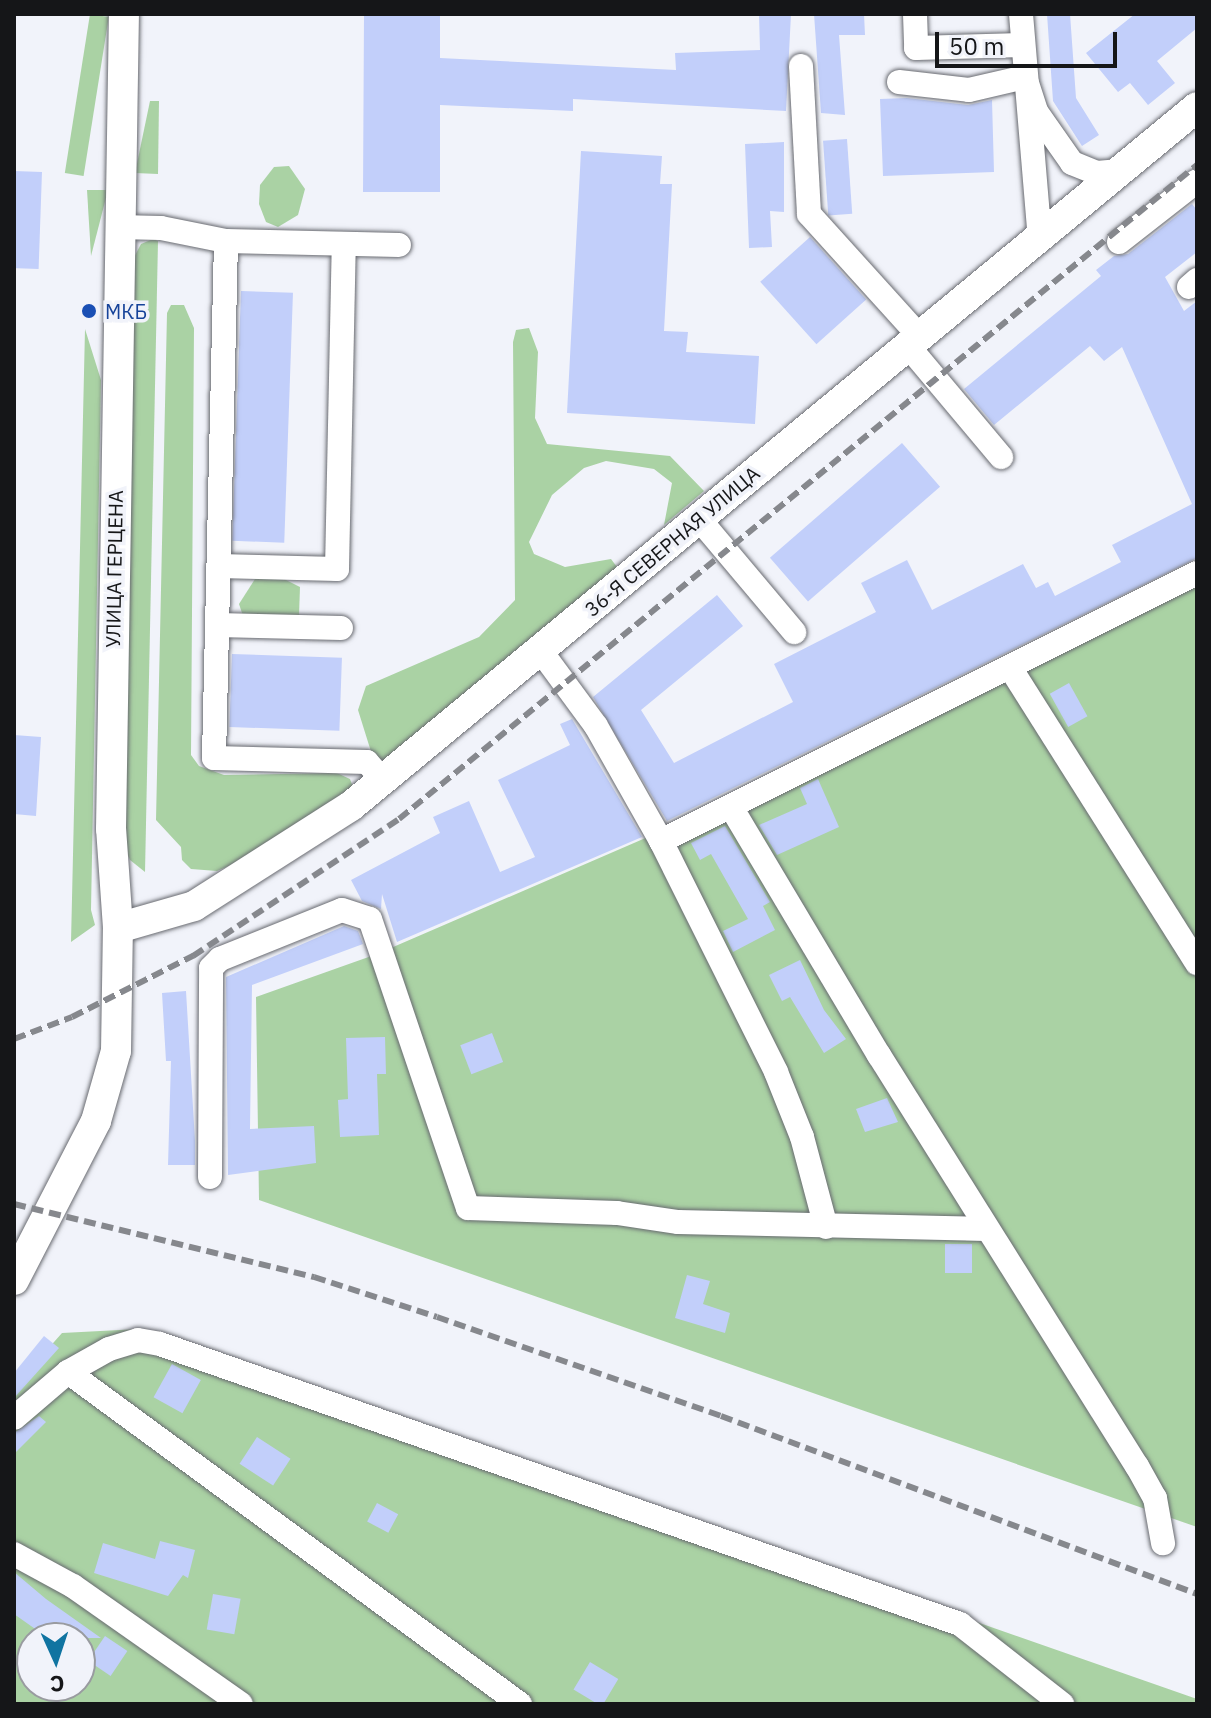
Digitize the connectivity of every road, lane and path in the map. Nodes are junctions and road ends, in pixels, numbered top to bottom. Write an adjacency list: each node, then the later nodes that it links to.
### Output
1 (124, 14): 11 (main road, УЛИЦА ГЕРЦЕНА)
2 (915, 14): 4 (street)
3 (1021, 14): 4 (street)
4 (1022, 45): 6 (street)
5 (801, 66): 17 (street)
6 (1025, 77): 7 (street); 9 (street); 12 (street)
7 (899, 82)
8 (1197, 107): 9 (main road, 36-Я СЕВЕРНАЯ УЛИЦА)
9 (1120, 171): 12 (main road, 36-Я СЕВЕРНАЯ УЛИЦА)
10 (1197, 181): 14 (street)
11 (118, 227): 13 (street); 30 (main road, УЛИЦА ГЕРЦЕНА)
12 (1040, 238): 17 (main road, 36-Я СЕВЕРНАЯ УЛИЦА)
13 (226, 241): 15 (street); 20 (street)
14 (1119, 242)
15 (344, 244): 16 (street); 20 (street)
16 (399, 245)
17 (914, 341): 18 (street); 19 (main road, 36-Я СЕВЕРНАЯ УЛИЦА)
18 (1001, 457)
19 (699, 519): 24 (street); 25 (main road, 36-Я СЕВЕРНАЯ УЛИЦА)
20 (219, 566): 22 (street)
21 (1197, 573): 26 (street)
22 (217, 625): 23 (street); 27 (street)
23 (341, 628)
24 (794, 632)
25 (540, 650): 27 (main road, 36-Я СЕВЕРНАЯ УЛИЦА); 29 (street)
26 (1011, 669): 28 (street); 31 (street)
27 (382, 779): 30 (main road, 36-Я СЕВЕРНАЯ УЛИЦА)
28 (731, 807): 29 (street); 34 (street)
29 (661, 841): 33 (street)
30 (118, 928): 35 (main road, УЛИЦА ГЕРЦЕНА)
31 (1197, 963)
32 (210, 1177): 33 (street)
33 (826, 1227): 34 (street)
34 (986, 1229): 38 (street)
35 (14, 1280)
36 (68, 1372): 37 (street); 41 (street); 42 (street)
37 (14, 1418)
38 (1163, 1543)
39 (14, 1554): 40 (street)
40 (241, 1704)
41 (520, 1704)
42 (1062, 1704)

